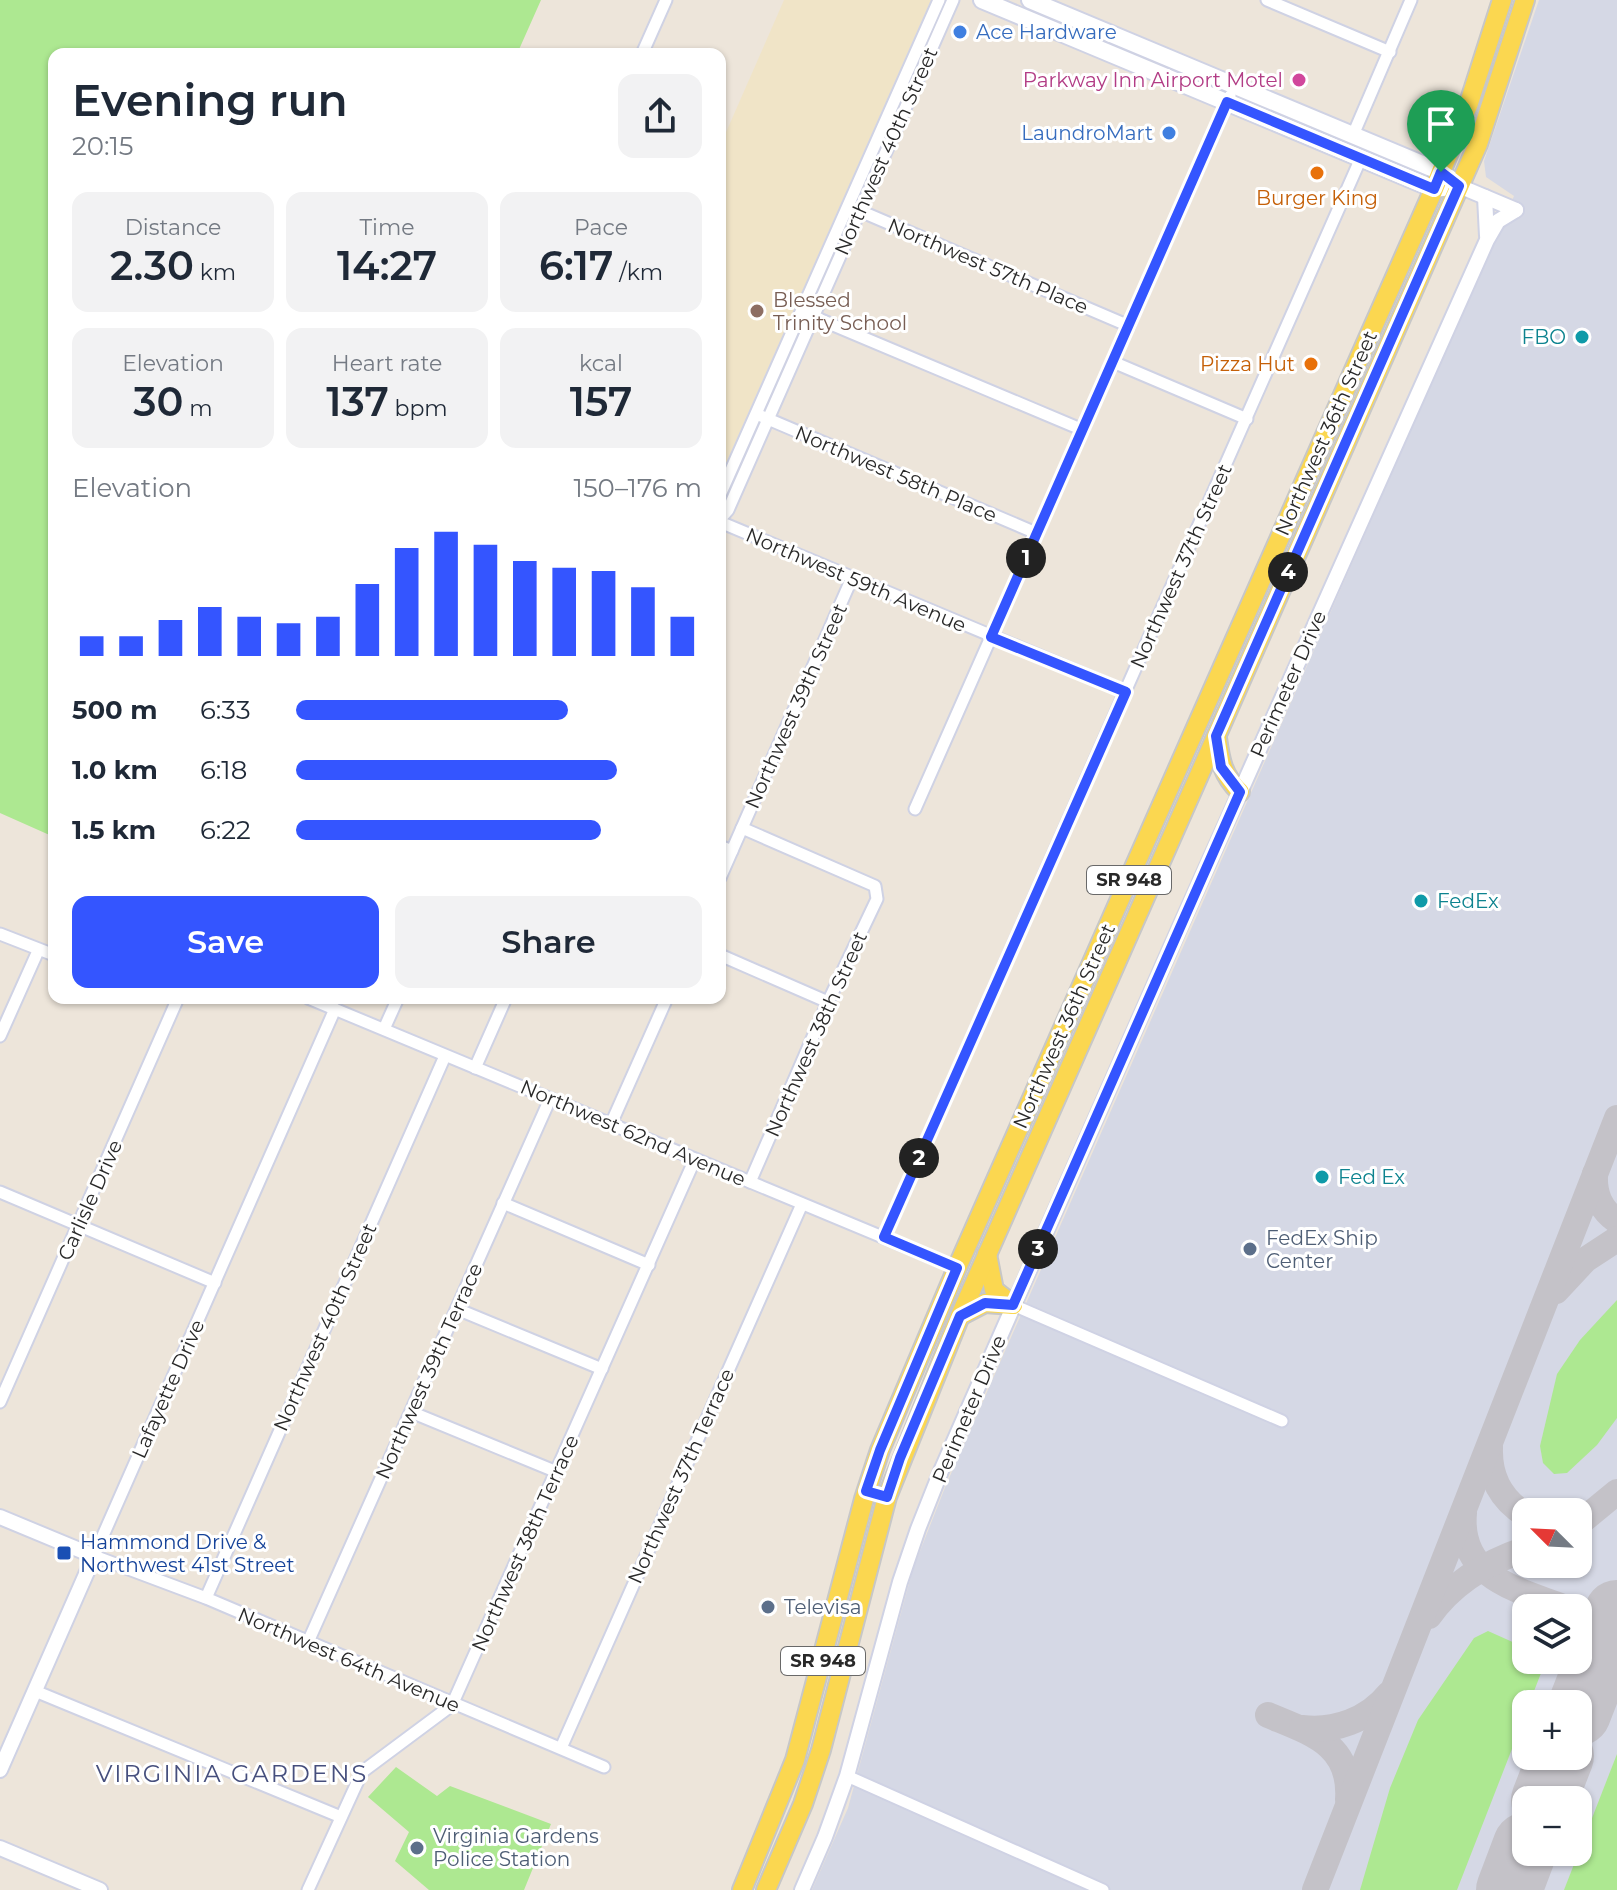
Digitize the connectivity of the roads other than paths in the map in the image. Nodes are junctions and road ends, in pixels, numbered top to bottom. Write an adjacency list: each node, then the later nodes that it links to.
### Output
1 (666, 0): 10 (street)
2 (939, 0): 19 (street, Northwest 40th Street)
3 (953, 0): 19 (street, Northwest 40th Street)
4 (982, 0): 13 (main road)
5 (1030, 0): 12 (main road)
6 (1267, 0): 11 (street)
7 (1411, 0): 11 (street)
8 (1502, 0): 16 (main road, Northwest 36th Street / SR 948)
9 (1525, 0): 17 (main road, Northwest 36th Street / SR 948)
10 (645, 48)
11 (1390, 52): 14 (street)
12 (1234, 85): 13 (street); 14 (main road)
13 (1227, 102): 15 (main road); 23 (street)
14 (1353, 135): 16 (main road)
15 (1361, 158): 16 (main road); 26 (street, Northwest 37th Street)
16 (1438, 180): 17 (main road); 29 (main road, Northwest 36th Street / SR 948)
17 (1459, 186): 18 (street); 28 (main road, Northwest 36th Street / SR 948)
18 (1485, 197): 20 (street, Perimeter Drive); 20 (street, Perimeter Drive)
19 (854, 209): 21 (street, Northwest 40th Street); 22 (street, Northwest 40th Street); 23 (street, Northwest 57th Place)
20 (1487, 240): 42 (street, Perimeter Drive)
21 (801, 311): 22 (street); 25 (street, Northwest 40th Street)
22 (813, 316): 25 (street, Northwest 40th Street); 27 (street)
23 (1129, 326): 24 (street)
24 (1113, 362): 26 (street); 27 (street)
25 (762, 417): 30 (street, Northwest 40th Street); 31 (street, Northwest 40th Street); 33 (street, Northwest 58th Place)
26 (1247, 419): 39 (street, Northwest 37th Street)
27 (1083, 430): 33 (street)
28 (1346, 442): 29 (main road); 34 (main road, Northwest 36th Street / SR 948)
29 (1320, 449): 34 (main road); 36 (main road, Northwest 36th Street / SR 948)
30 (726, 484)
31 (726, 513)
32 (726, 524): 35 (street, Northwest 59th Avenue)
33 (1036, 533): 38 (street)
34 (1304, 537): 37 (main road, Northwest 36th Street / SR 948)
35 (852, 578): 38 (street, Northwest 59th Avenue); 45 (street, Northwest 39th Street)
36 (1256, 591): 37 (main road); 41 (main road, Northwest 36th Street / SR 948)
37 (1265, 625): 40 (main road, Northwest 36th Street / SR 948)
38 (991, 637): 39 (street, Northwest 59th Avenue); 44 (street)
39 (1126, 692): 72 (street, Northwest 37th Street)
40 (1213, 744): 41 (main road); 42 (main road); 43 (main road, Northwest 36th Street / SR 948)
41 (1179, 767): 43 (main road); 51 (main road, Northwest 36th Street / SR 948)
42 (1240, 792): 77 (street, Perimeter Drive)
43 (1189, 800): 53 (main road, Northwest 36th Street / SR 948)
44 (915, 809)
45 (742, 828): 46 (street, Northwest 39th Street); 52 (street, Northwest 38th Street)
46 (726, 848)
47 (0, 934): 48 (street)
48 (38, 951): 49 (street); 61 (street)
49 (48, 954)
50 (726, 958): 52 (street)
51 (1078, 993): 53 (main road); 75 (main road, Northwest 36th Street / SR 948)
52 (828, 1002): 67 (street, Northwest 38th Street)
53 (1099, 1002): 73 (main road, Northwest 36th Street / SR 948)
54 (175, 1004): 71 (street, Carlisle Drive)
55 (323, 1004): 59 (street, Northwest 62nd Avenue)
56 (395, 1004): 60 (street)
57 (503, 1004): 63 (street)
58 (664, 1004): 65 (street)
59 (335, 1009): 60 (street, Northwest 62nd Avenue); 76 (street, Lafayette Drive)
60 (384, 1029): 62 (street, Northwest 62nd Avenue)
61 (0, 1036)
62 (445, 1056): 63 (street, Northwest 62nd Avenue); 89 (street, Northwest 40th Street)
63 (475, 1068): 64 (street, Northwest 62nd Avenue)
64 (550, 1099): 65 (street, Northwest 62nd Avenue); 69 (street, Northwest 39th Terrace)
65 (611, 1124): 66 (street, Northwest 62nd Avenue)
66 (695, 1159): 67 (street, Northwest 62nd Avenue); 74 (street, Northwest 38th Terrace)
67 (750, 1182): 70 (street, Northwest 62nd Avenue)
68 (0, 1192): 71 (street)
69 (503, 1203): 74 (street); 78 (street, Northwest 39th Terrace)
70 (802, 1204): 72 (street, Northwest 62nd Avenue); 93 (street, Northwest 37th Terrace)
71 (79, 1225): 76 (street); 81 (street, Carlisle Drive)
72 (884, 1237): 75 (street, Northwest 62nd Avenue)
73 (987, 1254): 77 (main road); 79 (main road, Northwest 36th Street / SR 948)
74 (649, 1265): 80 (street, Northwest 38th Terrace)
75 (957, 1268): 85 (main road, Northwest 36th Street / SR 948)
76 (215, 1283): 88 (street, Lafayette Drive)
77 (1013, 1305): 79 (main road); 83 (street); 96 (street, Perimeter Drive)
78 (457, 1309): 80 (street); 82 (street, Northwest 39th Terrace)
79 (960, 1316): 86 (main road, Northwest 36th Street / SR 948)
80 (602, 1369): 84 (street, Northwest 38th Terrace)
81 (0, 1402)
82 (411, 1412): 84 (street); 90 (street, Northwest 39th Terrace)
83 (1282, 1421)
84 (557, 1472): 92 (street, Northwest 38th Terrace)
85 (866, 1491): 86 (main road); 98 (main road, Northwest 36th Street / SR 948)
86 (887, 1497): 99 (main road, Northwest 36th Street / SR 948)
87 (0, 1517): 88 (street)
88 (94, 1556): 89 (street, Northwest 64th Avenue); 91 (street, Lafayette Drive)
89 (206, 1598): 90 (street, Northwest 64th Avenue)
90 (308, 1642): 92 (street, Northwest 64th Avenue)
91 (35, 1691): 95 (street, Lafayette Drive); 97 (street)
92 (452, 1705): 93 (street, Northwest 64th Avenue); 97 (street, Northwest 38th Terrace)
93 (561, 1748): 94 (street, Northwest 64th Avenue)
94 (604, 1767)
95 (0, 1770)
96 (847, 1776): 106 (street, Perimeter Drive); 107 (street)
97 (341, 1817): 103 (street, Northwest 38th Terrace)
98 (769, 1827): 99 (main road); 104 (main road, Northwest 36th Street / SR 948)
99 (789, 1836): 105 (main road, Northwest 36th Street / SR 948)
100 (0, 1848): 101 (street)
101 (76, 1885): 102 (street)
102 (100, 1890)
103 (308, 1890)
104 (742, 1890)
105 (766, 1890)
106 (802, 1890)
107 (1103, 1890)

